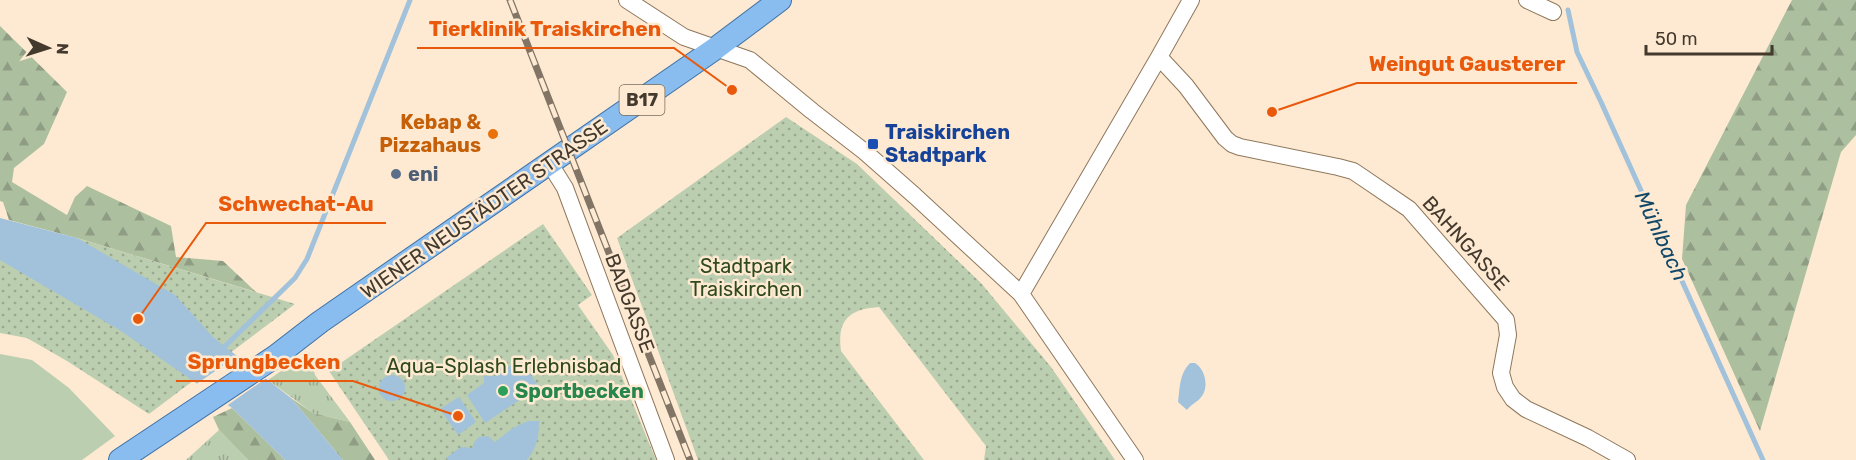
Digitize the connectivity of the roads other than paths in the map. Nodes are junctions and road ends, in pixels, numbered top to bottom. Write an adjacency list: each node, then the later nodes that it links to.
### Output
1 (627, 0): 6 (street)
2 (780, 0): 6 (main road, WIENER NEUSTÄDTER STRASSE / B17)
3 (1191, 0): 7 (street)
4 (1528, 0): 5 (street)
5 (1553, 12)
6 (716, 48): 8 (main road, WIENER NEUSTÄDTER STRASSE / B17); 9 (street)
7 (1160, 57): 9 (street); 14 (street, BAHNGASSE)
8 (550, 164): 10 (main road, WIENER NEUSTÄDTER STRASSE / B17); 12 (street, BADGASSE)
9 (1021, 294): 13 (street)
10 (140, 454): 11 (main road, B17)
11 (120, 460)
12 (666, 460)
13 (1135, 460)
14 (1627, 460)

